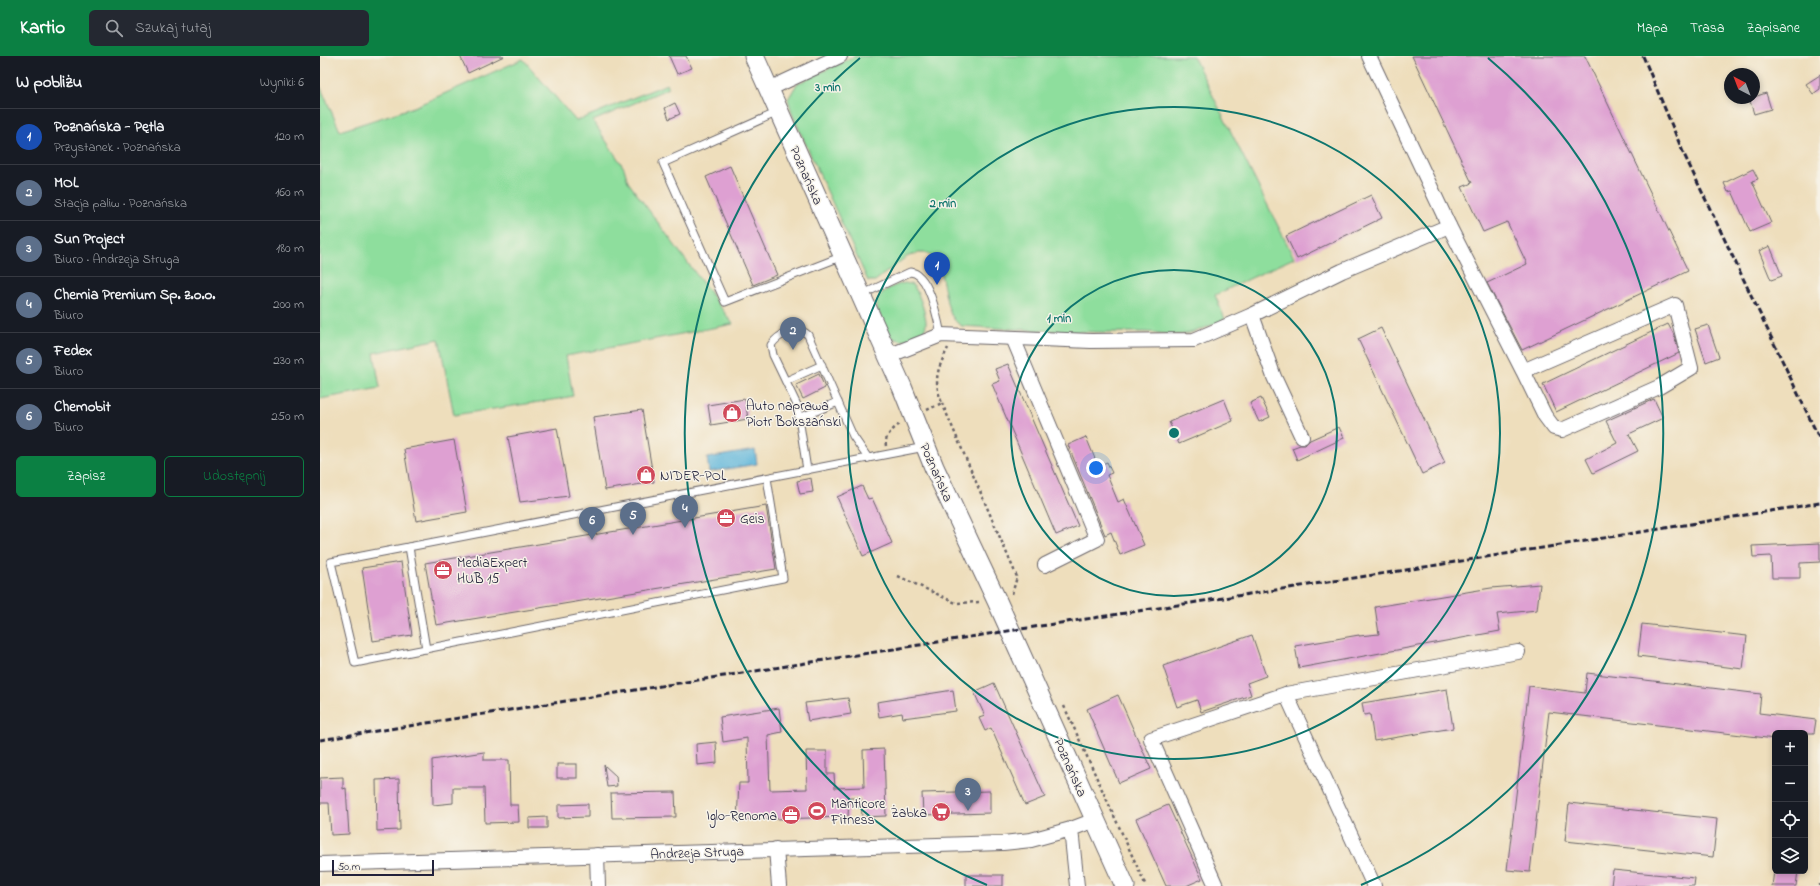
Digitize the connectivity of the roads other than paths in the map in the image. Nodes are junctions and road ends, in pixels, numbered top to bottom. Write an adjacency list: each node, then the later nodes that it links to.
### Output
1 (754, 56): 4 (main road, Poznańska)
2 (840, 56): 4 (street)
3 (1369, 56): 6 (street)
4 (769, 90): 5 (main road, Poznańska)
5 (778, 111): 7 (main road, Poznańska); 7 (lane)
6 (1449, 226): 9 (street); 14 (street)
7 (843, 255): 8 (main road, Poznańska)
8 (861, 295): 10 (lane); 12 (main road, Poznańska)
9 (1252, 315): 11 (street); 18 (street)
10 (941, 335): 11 (street); 12 (street)
11 (1013, 338): 24 (street)
12 (888, 356): 19 (main road, Poznańska)
13 (822, 365): 15 (lane); 15 (lane); 16 (lane)
14 (1522, 371): 14 (street)
15 (786, 381): 17 (lane)
16 (838, 402): 17 (lane); 20 (lane)
17 (799, 418): 21 (lane)
18 (1302, 437)
19 (925, 447): 20 (lane); 28 (main road, Poznańska)
20 (868, 458): 21 (lane)
21 (807, 470): 22 (lane)
22 (766, 478): 23 (lane); 25 (lane)
23 (409, 547): 25 (lane); 25 (lane)
24 (1045, 565)
25 (426, 649)
26 (1518, 652): 27 (street)
27 (1286, 694): 37 (street); 38 (street)
28 (1095, 820): 29 (street, Andrzeja Struga); 36 (main road, Poznańska)
29 (1071, 829): 30 (street, Andrzeja Struga); 35 (street)
30 (776, 849): 31 (street, Andrzeja Struga); 34 (street)
31 (597, 855): 32 (street, Andrzeja Struga); 33 (street)
32 (320, 864)
33 (598, 886)
34 (779, 886)
35 (1077, 886)
36 (1125, 886)
37 (1216, 886)
38 (1374, 886)

